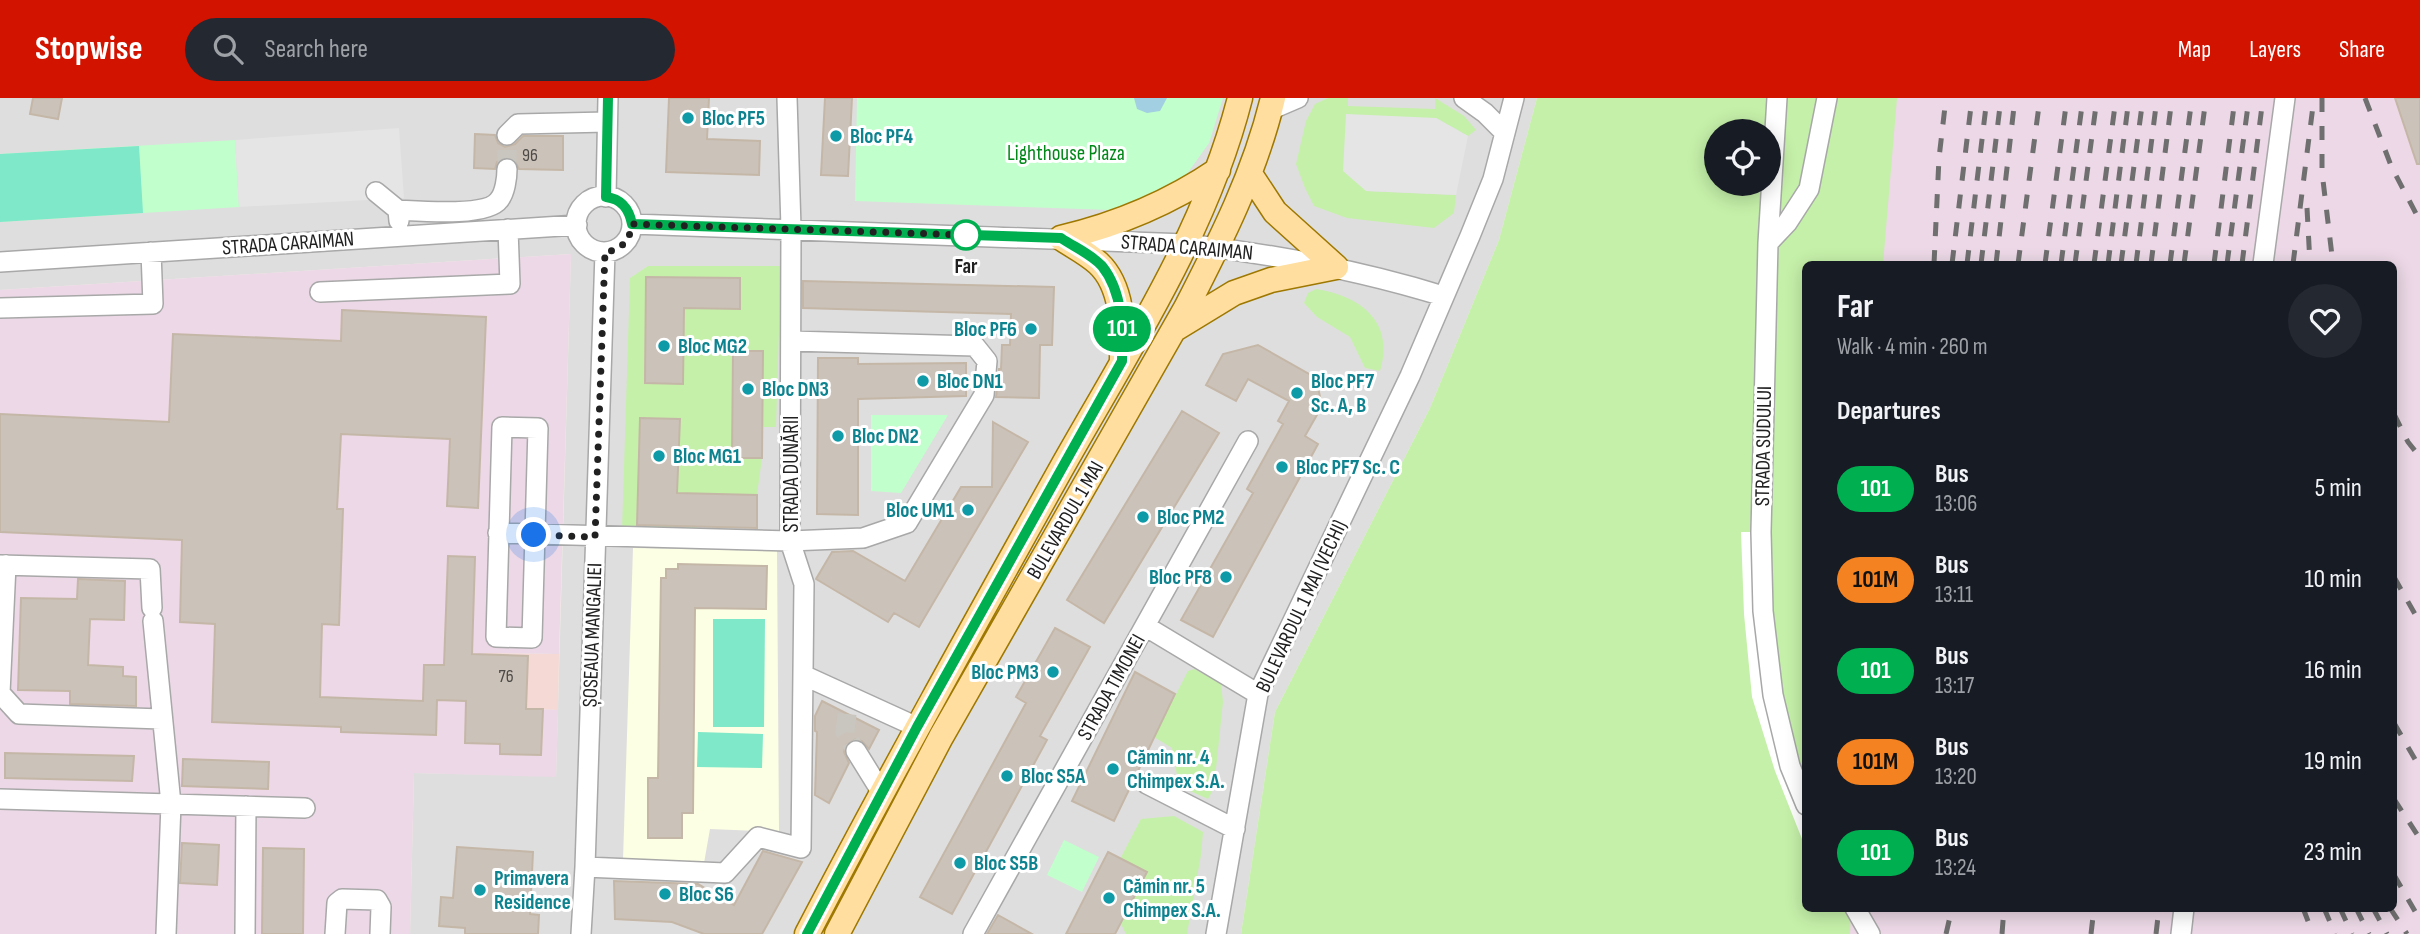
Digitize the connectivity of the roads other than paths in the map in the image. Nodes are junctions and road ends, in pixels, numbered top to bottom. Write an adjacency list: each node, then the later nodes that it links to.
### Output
1 (608, 98): 11 (street)
2 (787, 98): 22 (street, STRADA DUNĂRII)
3 (1240, 98): 15 (main road, BULEVARDUL 1 MAI)
4 (1298, 98): 10 (street)
5 (1464, 98): 12 (street)
6 (1514, 98): 12 (street, BULEVARDUL 1 MAI (VECHI))
7 (1777, 98): 26 (street, STRADA SUDULUI)
8 (1827, 98): 26 (street)
9 (2285, 98): 31 (street)
10 (1271, 104): 16 (main road, BULEVARDUL 1 MAI)
11 (607, 122): 13 (street); 18 (street)
12 (1505, 133): 35 (street, BULEVARDUL 1 MAI (VECHI))
13 (507, 135)
14 (507, 169): 19 (street)
15 (1218, 170): 25 (main road); 27 (main road, BULEVARDUL 1 MAI)
16 (1251, 174): 28 (main road, BULEVARDUL 1 MAI); 33 (main road)
17 (376, 192): 19 (street)
18 (606, 197): 20 (street); 21 (street)
19 (398, 211): 24 (street)
20 (632, 224): 22 (street, STRADA CARAIMAN); 30 (street)
21 (577, 225): 23 (street, STRADA CARAIMAN); 30 (street)
22 (791, 228): 25 (street, STRADA CARAIMAN); 38 (street, STRADA DUNĂRII)
23 (508, 229): 24 (street, STRADA CARAIMAN); 34 (street)
24 (401, 236): 29 (street, STRADA CARAIMAN)
25 (1061, 238): 27 (street, STRADA CARAIMAN); 39 (main road)
26 (1768, 243): 54 (street, STRADA SUDULUI)
27 (1186, 244): 28 (street, STRADA CARAIMAN); 39 (main road, BULEVARDUL 1 MAI)
28 (1217, 248): 33 (street, STRADA CARAIMAN); 37 (main road, BULEVARDUL 1 MAI)
29 (151, 252): 32 (street, STRADA CARAIMAN); 36 (street)
30 (605, 252): 43 (street, ȘOSEAUA MANGALIEI)
31 (2263, 261)
32 (0, 262)
33 (1336, 267): 35 (street, STRADA CARAIMAN); 37 (main road)
34 (320, 292)
35 (1443, 296): 48 (street, BULEVARDUL 1 MAI (VECHI))
36 (0, 308)
37 (1172, 331): 69 (main road, BULEVARDUL 1 MAI)
38 (791, 341): 44 (street, STRADA DUNĂRII); 44 (street)
39 (1122, 361): 50 (main road, BULEVARDUL 1 MAI)
40 (1248, 440): 46 (street, STRADA TIMONEI)
41 (498, 533): 42 (street); 42 (street); 42 (street)
42 (534, 535): 43 (street)
43 (595, 537): 44 (street); 60 (street, ȘOSEAUA MANGALIEI)
44 (790, 541): 47 (street, STRADA DUNĂRII)
45 (3, 565): 49 (street); 49 (street)
46 (1145, 626): 48 (street); 70 (street, STRADA TIMONEI)
47 (803, 675): 50 (street); 60 (street, STRADA DUNĂRII)
48 (1258, 694): 59 (street, BULEVARDUL 1 MAI (VECHI))
49 (161, 719): 56 (street)
50 (917, 727): 53 (main road, BULEVARDUL 1 MAI)
51 (856, 751): 53 (street)
52 (1147, 784): 59 (street)
53 (882, 793): 68 (main road, BULEVARDUL 1 MAI)
54 (1802, 795)
55 (0, 799): 56 (street)
56 (171, 804): 57 (street); 63 (street)
57 (246, 806): 58 (street); 64 (street)
58 (305, 808)
59 (1235, 829): 71 (street, BULEVARDUL 1 MAI (VECHI))
60 (585, 867): 67 (street, ȘOSEAUA MANGALIEI)
61 (1857, 912): 72 (street)
62 (2184, 912): 73 (street)
63 (166, 934)
64 (245, 934)
65 (335, 934): 66 (street)
66 (380, 934)
67 (581, 934)
68 (807, 934)
69 (838, 934)
70 (973, 934)
71 (1216, 934)
72 (1870, 934)
73 (2181, 934)

